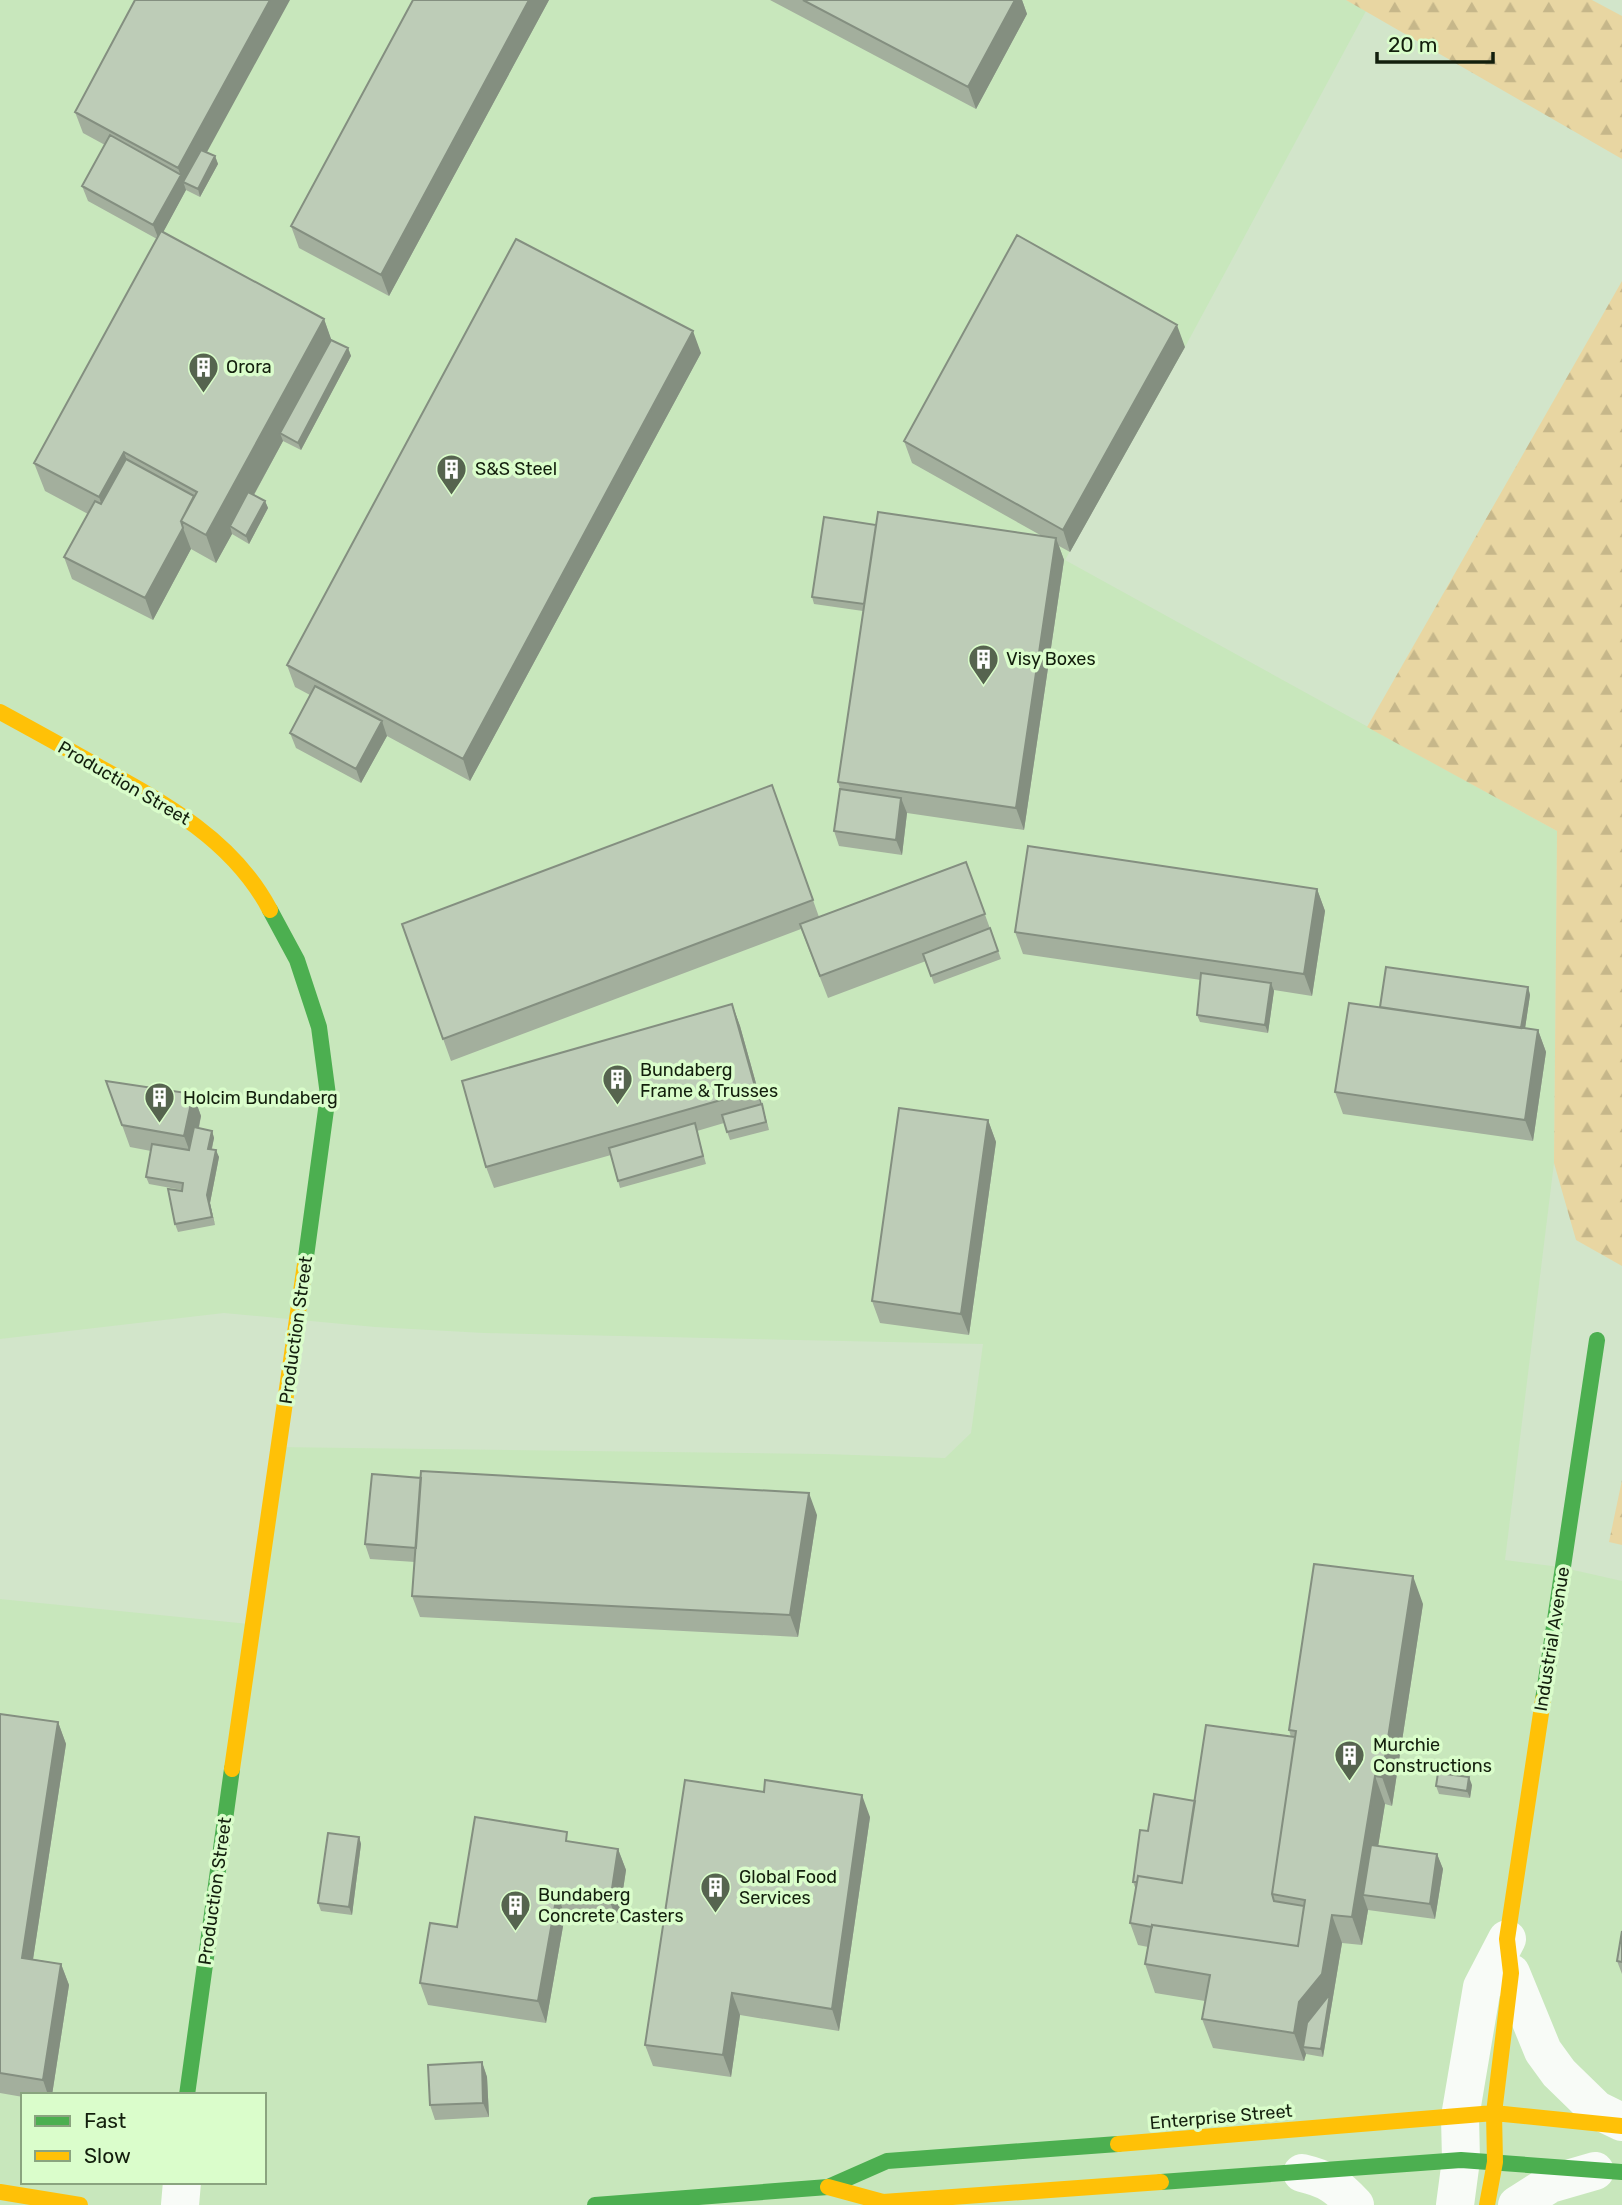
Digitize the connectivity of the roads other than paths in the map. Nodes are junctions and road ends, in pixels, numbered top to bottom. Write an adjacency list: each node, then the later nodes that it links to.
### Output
1 (0, 712): 4 (street, Production Street)
2 (1597, 1340): 3 (street, Industrial Avenue)
3 (1509, 1956): 5 (street, Industrial Avenue); 6 (street)
4 (187, 2093)
5 (1477, 2115): 6 (street, Enterprise Street); 7 (street, Industrial Avenue); 11 (street, Enterprise Street)
6 (1622, 2124)
7 (1478, 2161): 8 (street, Enterprise Street); 9 (street, Enterprise Street); 17 (street, Industrial Avenue); 18 (street, Industrial Avenue)
8 (1611, 2171): 19 (street)
9 (1302, 2173): 11 (street, Enterprise Street); 16 (street)
10 (182, 2184): 14 (street)
11 (828, 2187): 15 (street, Enterprise Street)
12 (0, 2192): 13 (street)
13 (80, 2205)
14 (180, 2205)
15 (595, 2205)
16 (1355, 2205)
17 (1455, 2205)
18 (1487, 2205)
19 (1517, 2205)

